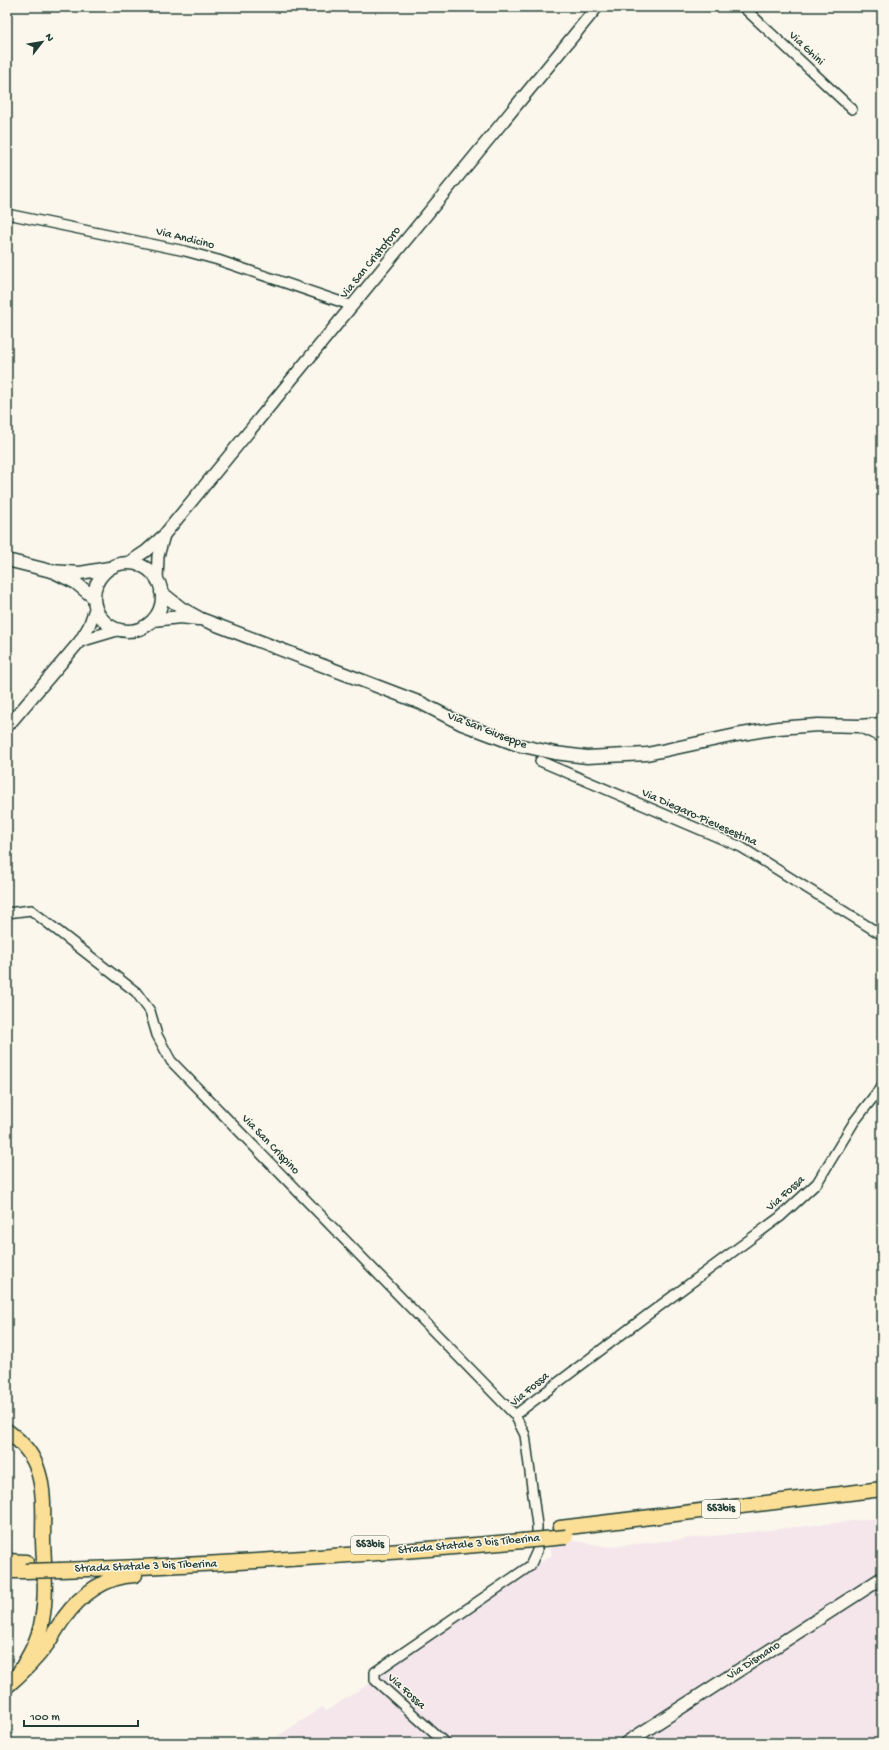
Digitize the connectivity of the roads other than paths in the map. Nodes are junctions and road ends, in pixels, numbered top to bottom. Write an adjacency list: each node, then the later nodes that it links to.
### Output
1 (597, 7): 5 (street, Via San Cristoforo)
2 (743, 7): 3 (street, Via Ghini)
3 (852, 109)
4 (7, 214): 5 (street, Via Andicino)
5 (353, 306): 6 (street, Via San Cristoforo)
6 (164, 535): 8 (street, Via San Cristoforo); 11 (street, Via San Cristoforo)
7 (7, 560): 10 (main road)
8 (128, 563): 9 (main road); 11 (main road)
9 (109, 568): 10 (main road); 13 (main road)
10 (51, 571): 13 (main road)
11 (157, 580): 12 (main road)
12 (162, 592): 14 (main road, Via San Giuseppe); 15 (main road)
13 (94, 603): 16 (main road); 17 (street)
14 (201, 619): 15 (main road, Via San Giuseppe); 19 (main road, Via San Giuseppe)
15 (153, 620): 16 (main road)
16 (117, 630): 17 (street)
17 (80, 641): 20 (street)
18 (882, 724): 19 (main road, Via San Giuseppe)
19 (859, 726): 21 (main road, Via San Giuseppe)
20 (7, 727)
21 (882, 736)
22 (540, 761): 24 (street, Via Diegaro-Pievesestina)
23 (7, 913): 26 (street, Via San Crispino)
24 (882, 935)
25 (882, 1086): 26 (street, Via Fossa)
26 (515, 1415): 37 (street, Via Fossa)
27 (7, 1431): 36 (highway)
28 (882, 1489): 30 (highway, Strada Statale 3 bis Tiberina / SS3bis)
29 (882, 1498): 30 (highway, Strada Statale 3 bis Tiberina / SS3bis)
30 (563, 1533): 32 (highway, Strada Statale 3 bis Tiberina / SS3bis)
31 (7, 1562): 33 (highway)
32 (177, 1562): 33 (highway, Strada Statale 3 bis Tiberina / SS3bis, bridge); 36 (highway)
33 (26, 1567): 34 (highway, Strada Statale 3 bis Tiberina / SS3bis)
34 (7, 1571)
35 (882, 1578): 38 (main road, Via Dismano)
36 (12, 1682)
37 (445, 1743)
38 (626, 1743)

